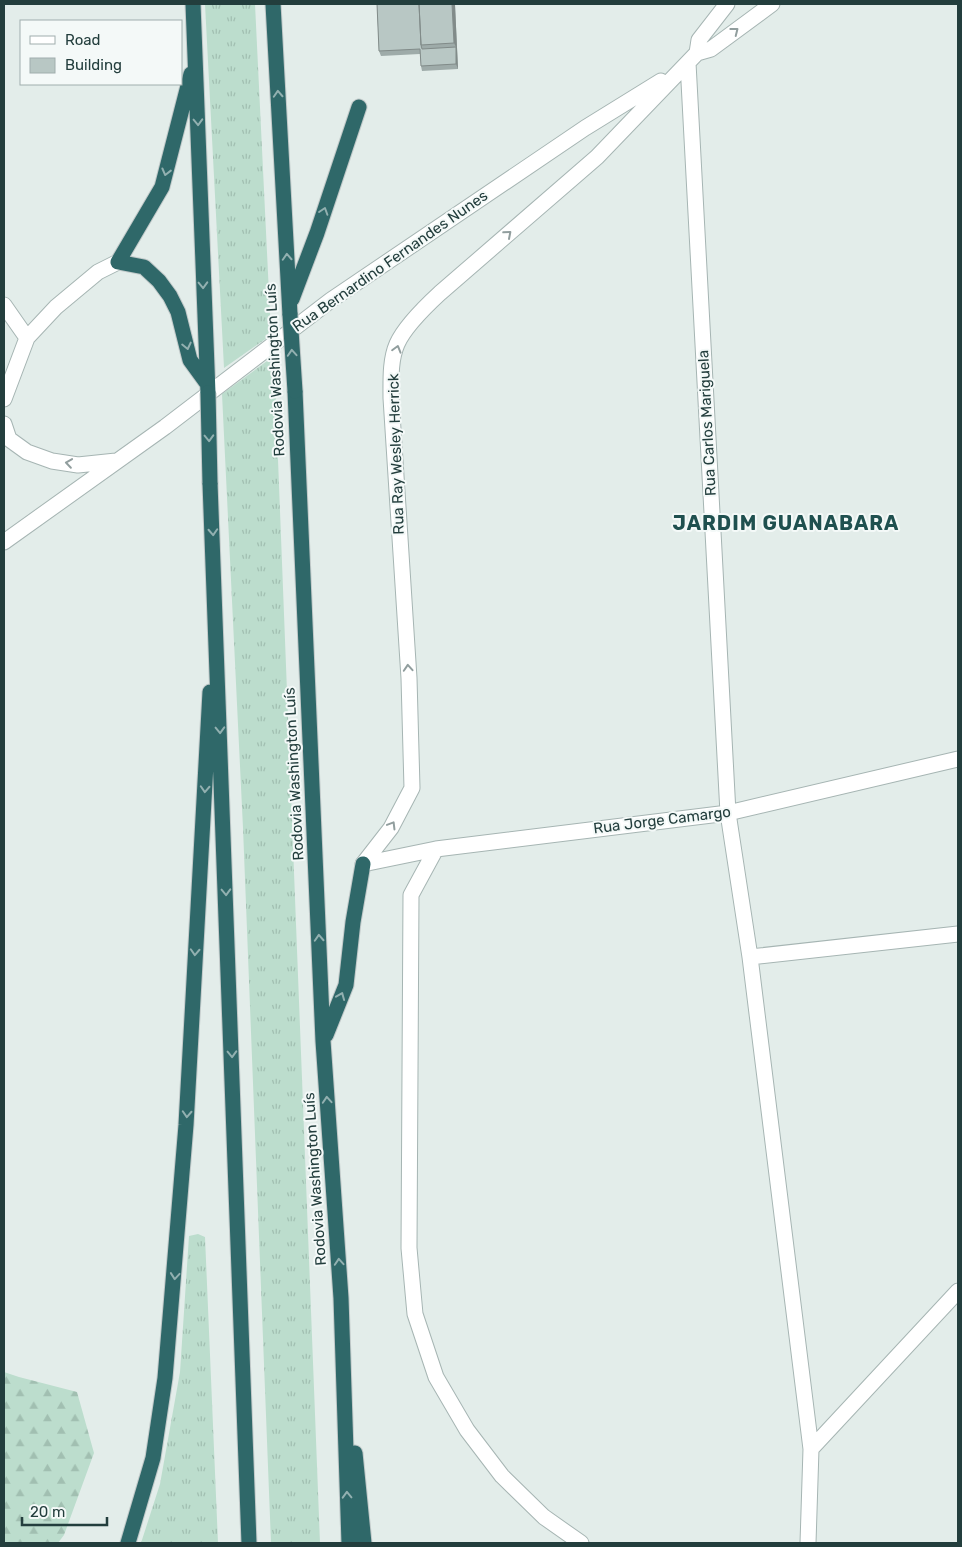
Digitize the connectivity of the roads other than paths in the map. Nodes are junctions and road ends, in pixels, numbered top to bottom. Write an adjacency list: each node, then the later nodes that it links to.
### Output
1 (193, 4): 5 (highway)
2 (273, 4): 10 (highway, Rodovia Washington Luís, one-way to 2)
3 (727, 4): 6 (street, Rua Ray Wesley Herrick)
4 (772, 4): 6 (street, one-way to 4)
5 (196, 57): 8 (highway, one-way to 8); 13 (highway, one-way to 13)
6 (693, 58): 16 (street, Rua Bernardino Fernandes Nunes); 20 (street, Rua Carlos Mariguela); 22 (street, Rua Ray Wesley Herrick, one-way to 6)
7 (358, 107): 10 (highway, one-way to 7)
8 (118, 262): 12 (street); 13 (highway, one-way to 13)
9 (4, 305): 12 (street)
10 (290, 310): 25 (highway, Rodovia Washington Luís, one-way to 10, bridge)
11 (4, 322): 12 (street)
12 (27, 338): 14 (street)
13 (207, 388): 18 (highway, one-way to 18, bridge)
14 (4, 399)
15 (4, 424): 16 (street, one-way to 15)
16 (118, 461): 17 (street, Rua Bernardino Fernandes Nunes)
17 (4, 542)
18 (216, 601): 29 (highway, one-way to 29); 30 (highway, one-way to 30)
19 (958, 759): 20 (street, Rua Jorge Camargo)
20 (728, 813): 21 (street, Rua Jorge Camargo); 24 (street, Rua Carlos Mariguela)
21 (436, 848): 22 (street, Rua Jorge Camargo); 33 (street)
22 (363, 864): 25 (highway, one-way to 22)
23 (958, 934): 24 (street)
24 (750, 957): 28 (street, Rua Carlos Mariguela)
25 (323, 1041): 27 (highway, Rodovia Washington Luís, one-way to 25)
26 (958, 1291): 28 (street)
27 (341, 1298): 31 (highway, Rodovia Washington Luís, one-way to 27); 32 (highway)
28 (810, 1449): 34 (street, Rua Carlos Mariguela)
29 (128, 1543)
30 (249, 1543)
31 (349, 1543)
32 (364, 1543)
33 (581, 1543)
34 (808, 1543)

